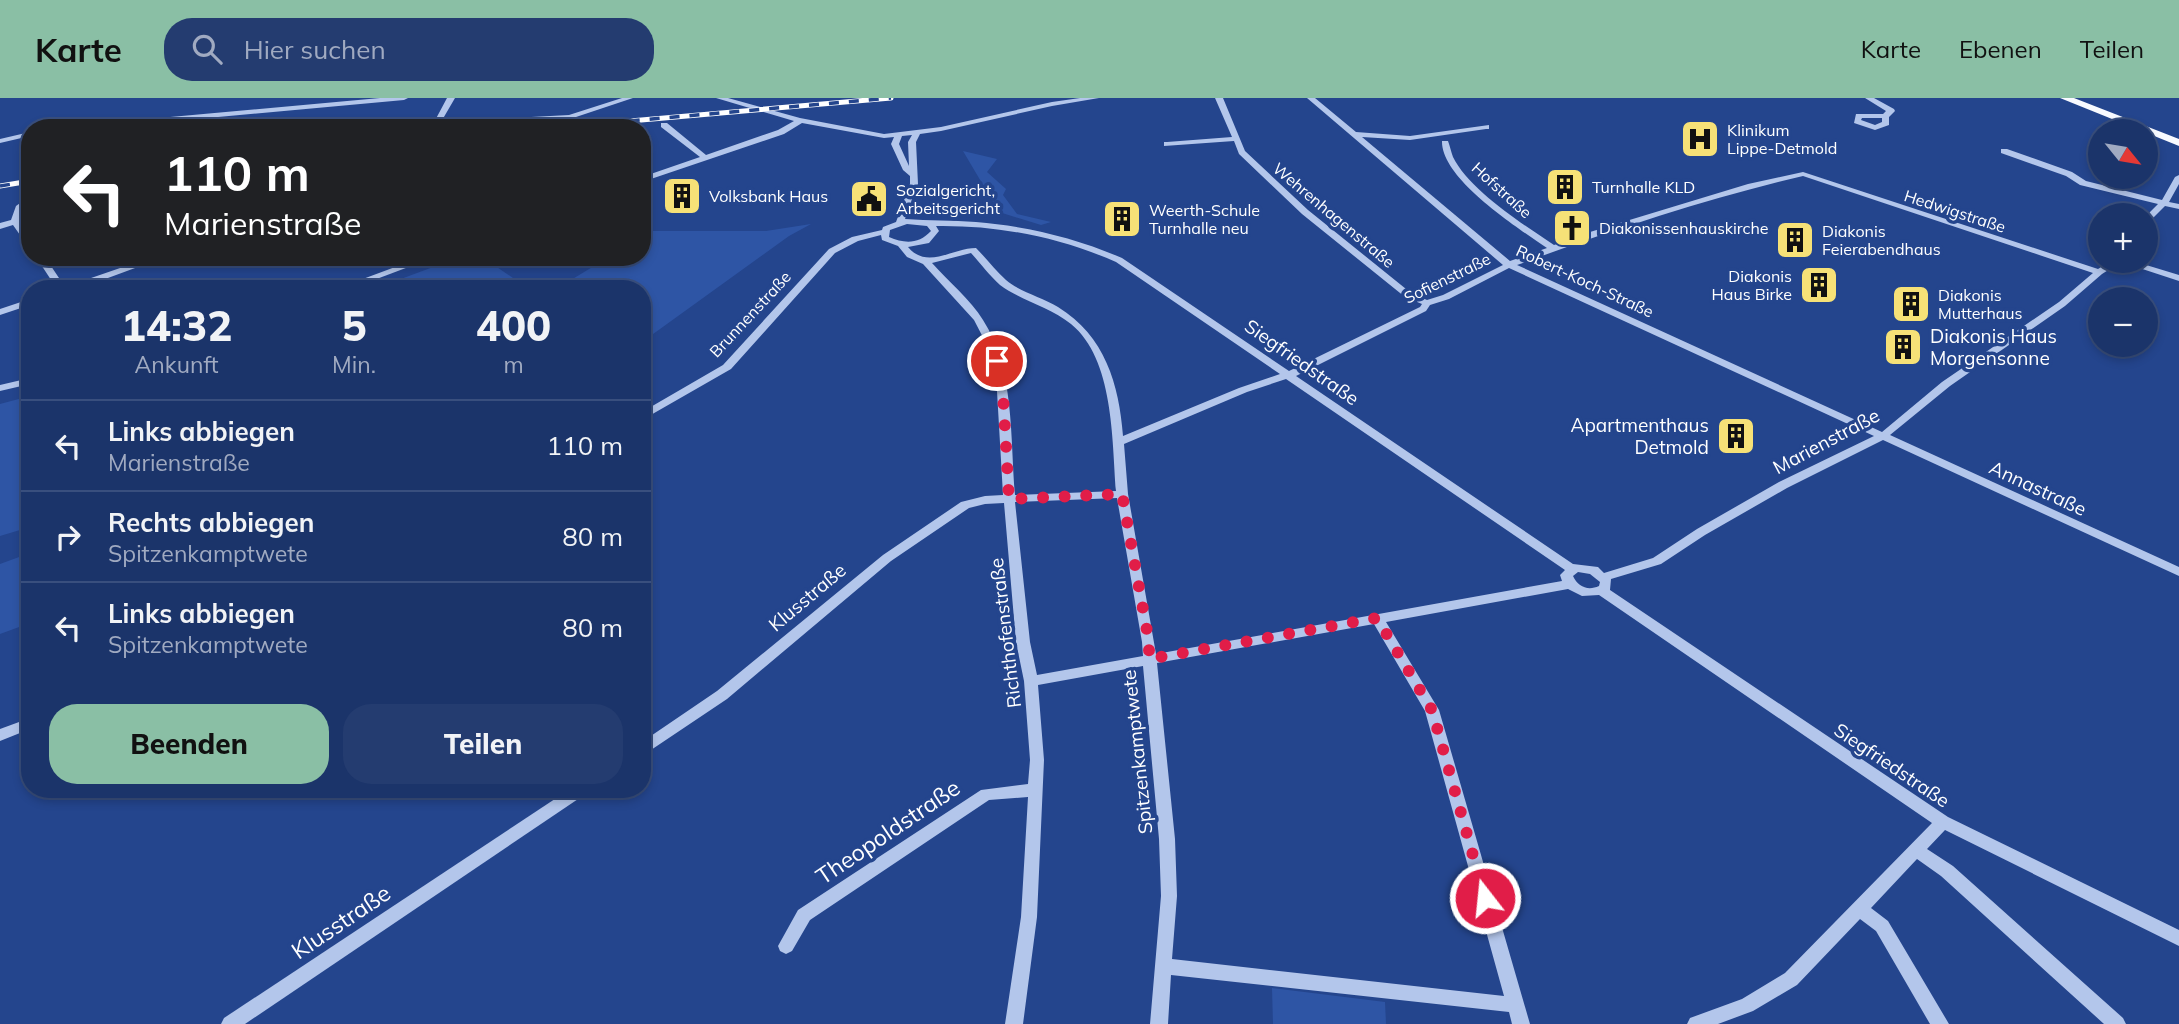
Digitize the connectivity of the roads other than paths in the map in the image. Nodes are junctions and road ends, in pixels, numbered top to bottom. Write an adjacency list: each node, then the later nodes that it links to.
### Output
1 (404, 98): 15 (street)
2 (451, 98): 16 (street)
3 (628, 98): 17 (street)
4 (720, 98): 14 (street)
5 (746, 98): 13 (street)
6 (1095, 98): 21 (street)
7 (1219, 98): 25 (street, Wehrenhagenstraße)
8 (1311, 98): 22 (street, Robert-Koch-Straße)
9 (1869, 98): 12 (street)
10 (2065, 98): 27 (main road)
11 (2074, 98): 27 (main road)
12 (1885, 116)
13 (803, 117): 14 (street); 20 (street); 24 (street)
14 (790, 118): 24 (street)
15 (171, 119)
16 (439, 119)
17 (540, 119)
18 (664, 125): 31 (street)
19 (1486, 127): 22 (street)
20 (899, 133): 21 (street); 33 (street)
21 (917, 133): 33 (street)
22 (1353, 134): 52 (street, Robert-Koch-Straße)
23 (21, 136): 26 (street)
24 (766, 136): 31 (street)
25 (1235, 139): 29 (street); 61 (street, Wehrenhagenstraße)
26 (0, 141)
27 (2179, 141)
28 (1445, 143): 50 (street, Hofstraße)
29 (1167, 144)
30 (2004, 151): 36 (street)
31 (704, 157): 34 (street)
32 (1803, 174): 50 (street, Sofienstraße); 55 (street, Hedwigstraße)
33 (915, 176): 40 (street)
34 (651, 177)
35 (2179, 177): 36 (street)
36 (2164, 203): 38 (street); 39 (street)
37 (21, 207): 41 (street)
38 (2179, 207)
39 (2158, 209)
40 (919, 213): 42 (street, Siegfriedstraße); 42 (street); 44 (street, Siegfriedstraße); 46 (street)
41 (15, 222): 43 (street); 45 (street)
42 (900, 222): 47 (street)
43 (0, 226)
44 (992, 226): 46 (street, Siegfriedstraße); 64 (street, Siegfriedstraße)
45 (21, 230)
46 (933, 235): 48 (street)
47 (886, 236): 49 (street); 67 (street, Brunnenstraße)
48 (923, 242): 49 (street); 51 (street)
49 (901, 244): 51 (street, Richthofenstraße)
50 (1554, 249): 52 (street, Sofienstraße)
51 (926, 262): 69 (street, Spitzenkamptwete); 71 (street, Richthofenstraße)
52 (1509, 265): 61 (street, Sofienstraße); 68 (street, Robert-Koch-Straße)
53 (135, 266): 59 (street)
54 (405, 266): 60 (street)
55 (2088, 268)
56 (2158, 271): 58 (street)
57 (2098, 273): 68 (street, Marienstraße)
58 (2179, 278)
59 (94, 280)
60 (366, 280)
61 (1427, 303): 64 (street, Sofienstraße)
62 (21, 305): 63 (street)
63 (0, 312)
64 (1287, 374): 69 (street, Sofienstraße); 72 (street, Siegfriedstraße)
65 (21, 384): 66 (street)
66 (0, 388)
67 (651, 411)
68 (1883, 436): 73 (street, Annastraße); 75 (street, Marienstraße)
69 (1118, 442): 70 (street, Spitzenkamptwete)
70 (1122, 494): 71 (street); 77 (street, Spitzenkamptwete)
71 (1009, 499): 78 (street, Richthofenstraße); 81 (street, Klusstraße)
72 (1571, 568): 74 (street); 75 (street, Siegfriedstraße)
73 (2179, 572)
74 (1570, 584): 75 (street); 76 (street)
75 (1603, 584): 84 (street, Siegfriedstraße)
76 (1377, 618): 77 (street); 90 (street)
77 (1149, 659): 78 (street); 89 (street, Spitzenkamptwete)
78 (1031, 681): 82 (street, Richthofenstraße)
79 (21, 727): 80 (street)
80 (0, 735)
81 (651, 744)
82 (1035, 790): 88 (street, Theopoldstraße); 92 (street, Richthofenstraße)
83 (569, 798): 91 (street, Klusstraße)
84 (1943, 822): 85 (street); 87 (street, Siegfriedstraße)
85 (1917, 850): 86 (street); 97 (street)
86 (1860, 909): 95 (street); 96 (street)
87 (2179, 938)
88 (786, 946)
89 (1163, 966): 90 (street); 93 (street, Spitzenkamptwete)
90 (1516, 1006): 94 (street)
91 (230, 1024)
92 (1014, 1024)
93 (1159, 1024)
94 (1521, 1024)
95 (1696, 1024)
96 (1940, 1024)
97 (2117, 1024)

